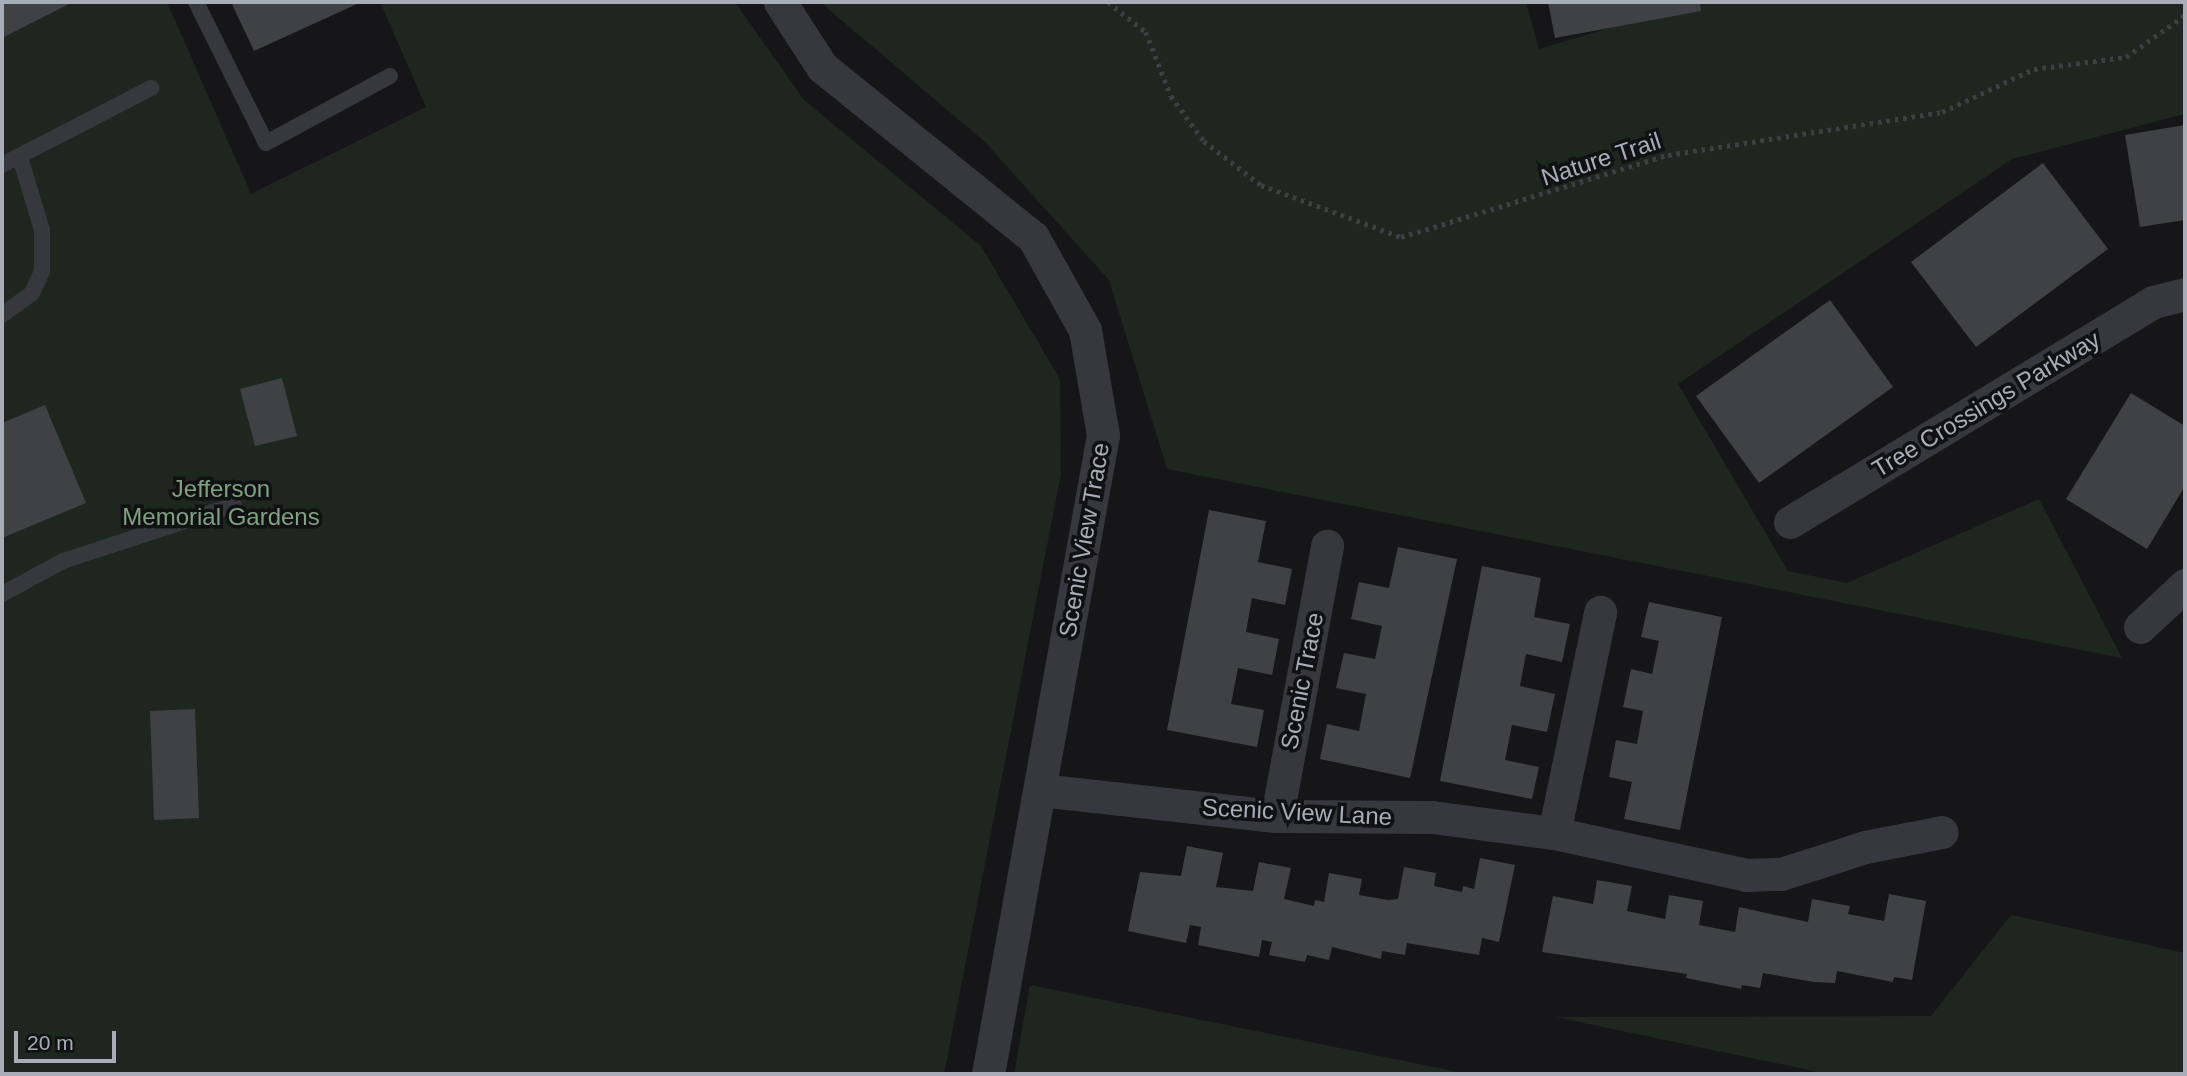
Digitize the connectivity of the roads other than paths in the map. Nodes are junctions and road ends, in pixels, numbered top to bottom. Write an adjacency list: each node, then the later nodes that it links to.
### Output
1 (196, 2): 3 (lane)
2 (780, 2): 16 (street, Scenic View Trace)
3 (390, 76)
4 (150, 89): 5 (lane)
5 (20, 157): 6 (lane); 8 (lane)
6 (2, 165)
7 (2185, 294): 10 (street, Tree Crossings Parkway)
8 (2, 316)
9 (234, 505): 13 (lane)
10 (1790, 522)
11 (1327, 546): 17 (street, Scenic Trace)
12 (2185, 584): 15 (street)
13 (2, 594)
14 (1601, 612): 19 (street)
15 (2140, 627)
16 (1040, 790): 17 (street, Scenic View Lane); 20 (street, Scenic View Trace)
17 (1276, 816): 19 (street, Scenic View Lane)
18 (1942, 832): 19 (street, Scenic View Lane)
19 (1554, 834)
20 (988, 1074)

